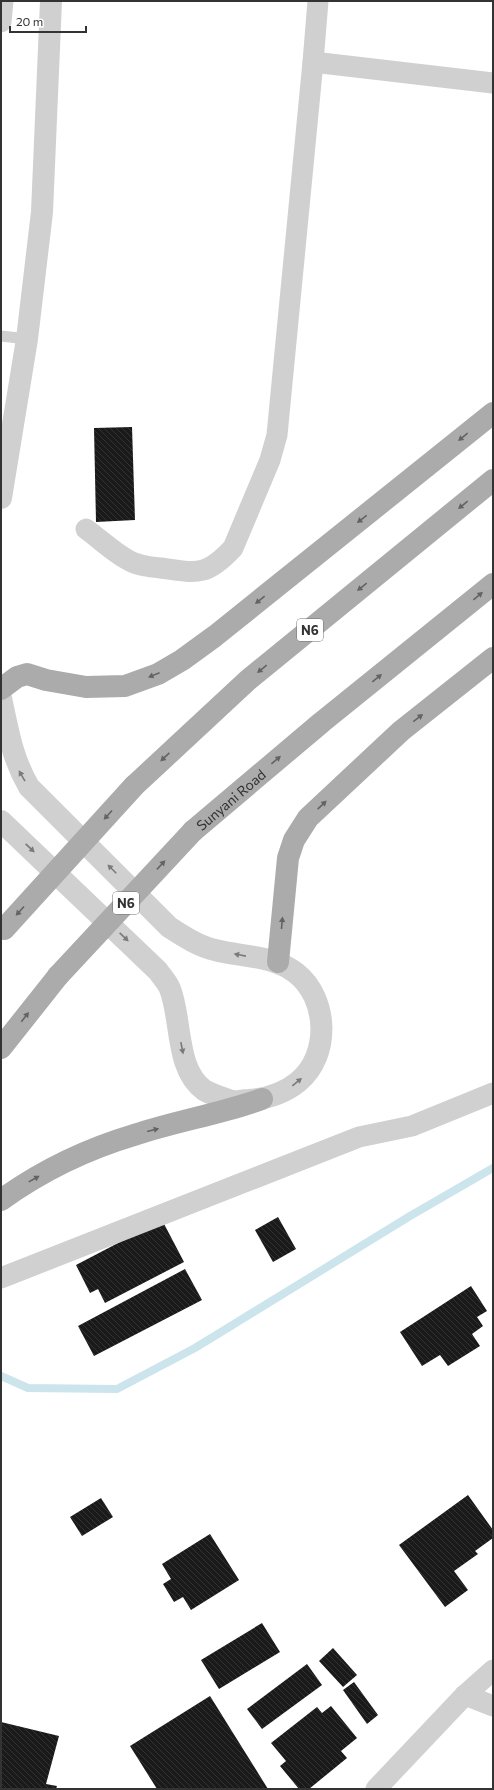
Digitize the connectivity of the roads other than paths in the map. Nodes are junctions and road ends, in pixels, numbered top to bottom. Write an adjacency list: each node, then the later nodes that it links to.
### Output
1 (3, 1): 4 (street)
2 (51, 1): 8 (street)
3 (318, 1): 5 (street)
4 (1, 22)
5 (313, 62): 6 (street); 12 (street)
6 (493, 83)
7 (1, 336): 8 (lane)
8 (27, 339): 11 (street)
9 (493, 413): 15 (main road, one-way to 15)
10 (493, 480): 18 (main road, N6, one-way to 18, bridge)
11 (1, 493)
12 (86, 529)
13 (493, 584): 20 (main road, Sunyani Road / N6, one-way to 13, bridge)
14 (493, 658): 19 (main road, one-way to 14)
15 (1, 689)
16 (1, 698): 19 (street, one-way to 16)
17 (1, 821): 22 (street, one-way to 22)
18 (3, 931)
19 (278, 962): 22 (street, one-way to 19)
20 (1, 1048)
21 (493, 1093): 24 (street)
22 (262, 1099): 23 (main road, one-way to 22)
23 (1, 1200)
24 (1, 1278)
25 (493, 1670): 26 (street)
26 (465, 1695): 27 (street); 28 (street)
27 (493, 1706)
28 (376, 1789)

